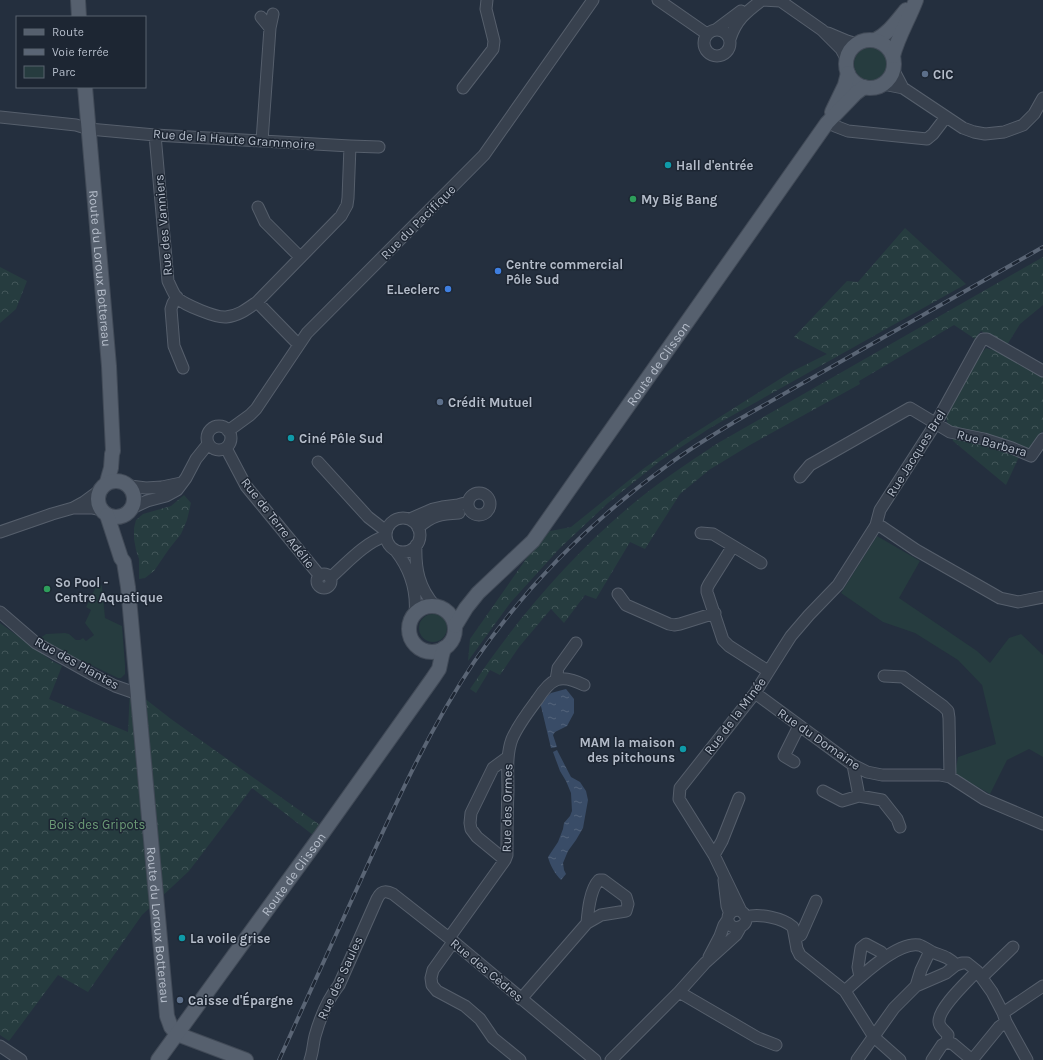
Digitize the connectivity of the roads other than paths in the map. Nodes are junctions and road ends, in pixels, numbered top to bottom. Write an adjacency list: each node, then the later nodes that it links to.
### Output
1 (78, 0): 11 (main road)
2 (487, 0): 25 (street)
3 (593, 0): 40 (street, Rue du Pacifique)
4 (658, 0): 16 (street)
5 (750, 0): 14 (street)
6 (761, 0): 7 (street); 17 (street)
7 (767, 0): 8 (street)
8 (780, 0): 15 (street)
9 (914, 0): 18 (main road); 20 (main road)
10 (273, 14): 13 (street)
11 (79, 16)
12 (261, 16): 13 (street)
13 (270, 28): 33 (street)
14 (717, 29): 16 (street); 17 (street)
15 (822, 30): 19 (street); 21 (street)
16 (707, 34): 17 (street)
17 (730, 39)
18 (875, 40): 19 (main road); 20 (main road)
19 (857, 44): 21 (main road, Route de Clisson)
20 (893, 62): 22 (main road); 26 (street)
21 (848, 66): 23 (main road); 30 (main road, Route de Clisson)
22 (883, 84): 23 (main road); 26 (street)
23 (864, 87): 30 (main road, Route de Clisson)
24 (86, 88): 31 (main road, Route du Loroux Bottereau)
25 (463, 88)
26 (904, 88): 29 (street)
27 (1043, 98): 29 (street)
28 (0, 117): 31 (street, Rue de la Haute Grammoire)
29 (946, 117): 30 (street)
30 (831, 125): 71 (main road, Route de Clisson)
31 (89, 129): 32 (street, Rue de la Haute Grammoire); 48 (main road, Route du Loroux Bottereau)
32 (155, 135): 33 (street, Rue de la Haute Grammoire); 38 (street, Rue des Vanniers)
33 (262, 141): 34 (street, Rue de la Haute Grammoire)
34 (350, 146): 35 (street, Rue de la Haute Grammoire); 37 (street)
35 (379, 147)
36 (258, 207): 37 (street)
37 (300, 257): 39 (street)
38 (177, 297): 39 (street); 41 (street)
39 (257, 302): 40 (street)
40 (300, 343): 44 (street, Rue du Pacifique)
41 (183, 368)
42 (1043, 371): 43 (street, Rue Jacques Brel)
43 (936, 423): 45 (street, Rue Barbara); 50 (street); 60 (street, Rue Jacques Brel)
44 (228, 431): 46 (street); 47 (street)
45 (1043, 439)
46 (208, 444): 47 (street); 51 (street)
47 (226, 448): 64 (street, Rue de Terre Adélie)
48 (114, 451): 52 (main road, Route du Loroux Bottereau); 53 (main road, Route du Loroux Bottereau)
49 (318, 462): 64 (street)
50 (800, 477)
51 (181, 483): 52 (street); 56 (street)
52 (128, 485): 53 (main road); 56 (main road)
53 (103, 487): 55 (street); 57 (main road)
54 (468, 502): 58 (street); 58 (street); 59 (street)
55 (73, 508): 57 (street); 62 (street)
56 (127, 512): 57 (main road); 68 (main road)
57 (104, 513): 68 (main road)
58 (472, 513): 61 (street)
59 (410, 519): 61 (street); 64 (street)
60 (876, 525): 70 (street, Rue Jacques Brel); 73 (street)
61 (418, 528): 65 (street)
62 (0, 532)
63 (701, 533): 66 (street)
64 (386, 534): 67 (street)
65 (416, 545): 67 (street); 74 (street)
66 (733, 546): 69 (street); 76 (street)
67 (396, 550): 77 (street)
68 (124, 562): 88 (main road, Route du Loroux Bottereau)
69 (761, 563)
70 (851, 566): 82 (street, Rue de la Minée)
71 (478, 593): 74 (main road, Route de Clisson); 78 (main road, Route de Clisson)
72 (618, 594): 76 (street)
73 (1043, 597)
74 (439, 608): 77 (main road); 78 (main road)
75 (0, 612): 88 (street, Rue des Plantes)
76 (715, 613): 82 (street)
77 (415, 614): 81 (main road)
78 (455, 626): 80 (main road)
79 (576, 643): 84 (street, Rue des Ormes)
80 (444, 648): 81 (main road); 86 (main road, Route de Clisson)
81 (425, 650): 86 (main road, Route de Clisson)
82 (768, 671): 87 (street, Rue de la Minée)
83 (884, 676): 93 (street)
84 (556, 680): 85 (street); 90 (street, Rue des Ormes)
85 (584, 685)
86 (427, 687): 123 (main road, Route de Clisson)
87 (755, 693): 89 (street, Rue du Domaine); 99 (street, Rue de la Minée)
88 (138, 694): 123 (main road, Route du Loroux Bottereau)
89 (799, 726): 91 (street); 92 (street, Rue du Domaine)
90 (508, 757): 100 (street, Rue des Ormes); 100 (street, Rue des Ormes)
91 (794, 762)
92 (853, 765): 93 (street, Rue du Domaine); 95 (street)
93 (950, 777): 97 (street, Rue du Domaine)
94 (823, 792): 95 (street)
95 (859, 796): 98 (street)
96 (739, 798): 99 (street)
97 (1043, 824)
98 (900, 827)
99 (714, 855): 101 (street, Rue de la Minée)
100 (506, 860): 109 (street, Rue des Ormes)
101 (723, 872): 104 (street, Rue de la Minée); 105 (street, Rue de la Minée)
102 (377, 899): 109 (street, Rue des Cèdres); 131 (street, Rue des Saules)
103 (816, 901): 108 (street)
104 (744, 914): 105 (street); 107 (street); 108 (street)
105 (729, 916): 107 (street); 113 (street)
106 (587, 923): 121 (street)
107 (740, 928): 113 (street)
108 (795, 938): 119 (street)
109 (451, 940): 121 (street, Rue des Cèdres); 132 (street, Rue des Ormes)
110 (1013, 947): 115 (street)
111 (930, 951): 112 (street); 114 (street); 117 (street)
112 (885, 957): 116 (street); 116 (street)
113 (706, 963): 120 (street)
114 (956, 966): 115 (street); 117 (street)
115 (980, 974): 122 (street); 125 (street)
116 (860, 977): 119 (street)
117 (916, 986): 124 (street)
118 (1043, 986): 122 (street)
119 (845, 991): 124 (street)
120 (679, 992): 126 (street); 134 (street)
121 (521, 999): 133 (street, Rue des Cèdres)
122 (1004, 1017): 138 (street); 139 (street)
123 (177, 1034): 129 (main road, Route de Clisson); 130 (main road)
124 (874, 1037): 135 (street); 136 (street)
125 (947, 1042): 137 (street); 138 (street)
126 (776, 1045)
127 (0, 1046): 128 (street)
128 (21, 1060)
129 (158, 1060)
130 (246, 1060)
131 (310, 1060)
132 (520, 1060)
133 (595, 1060)
134 (610, 1060)
135 (857, 1060)
136 (900, 1060)
137 (932, 1060)
138 (973, 1060)
139 (1027, 1060)

